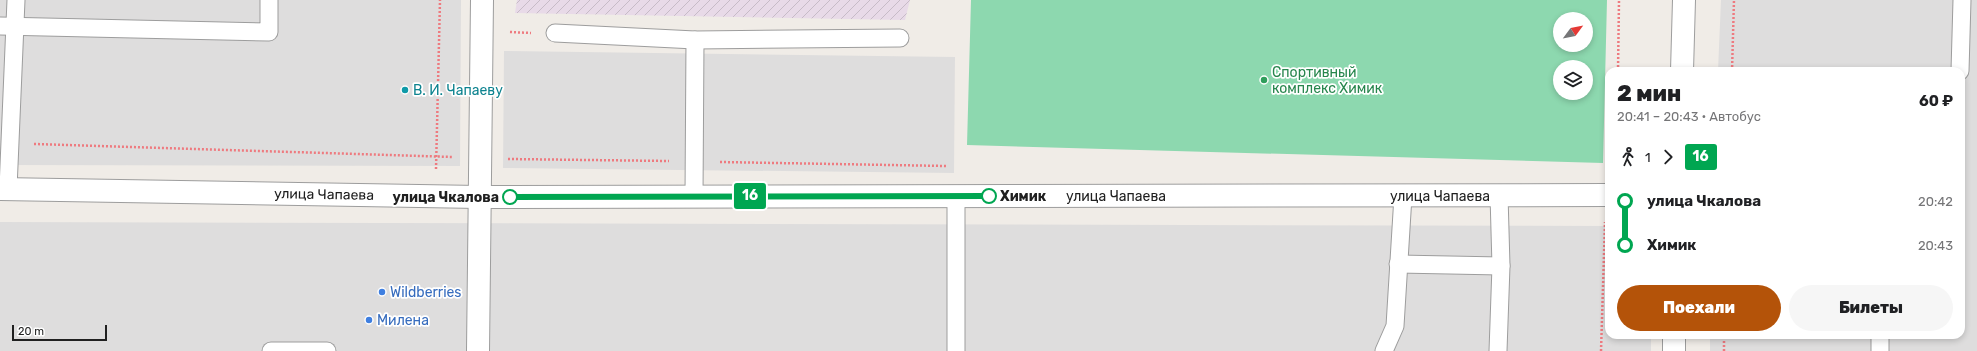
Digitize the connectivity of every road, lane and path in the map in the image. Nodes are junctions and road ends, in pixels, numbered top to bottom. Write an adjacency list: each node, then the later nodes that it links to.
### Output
1 (16, 0): 9 (lane)
2 (269, 0): 9 (lane)
3 (440, 0): 19 (path)
4 (482, 0): 10 (street)
5 (1619, 0): 14 (path)
6 (1684, 0): 15 (street)
7 (1734, 0): 16 (path)
8 (1962, 0): 17 (lane)
9 (7, 27): 18 (lane)
10 (481, 32): 11 (path); 20 (street)
11 (555, 33): 13 (lane)
12 (900, 38): 13 (lane)
13 (695, 40): 21 (lane)
14 (1618, 67)
15 (1682, 67)
16 (1732, 67)
17 (1960, 67)
18 (10, 143): 19 (path); 23 (lane)
19 (436, 157): 20 (path); 25 (path)
20 (480, 158): 21 (path); 30 (street)
21 (694, 162): 22 (path); 26 (lane)
22 (948, 166)
23 (4, 189): 25 (street, улица Чапаева)
24 (1605, 195): 29 (street, улица Чапаева)
25 (435, 196): 30 (street, улица Чапаева)
26 (694, 196): 27 (street, улица Чапаева); 30 (street, улица Чапаева)
27 (956, 196): 28 (street, улица Чапаева); 40 (lane)
28 (1403, 196): 29 (street, улица Чапаева); 32 (lane)
29 (1499, 196): 33 (lane)
30 (479, 197): 39 (street)
31 (1605, 262): 43 (path)
32 (1398, 264): 33 (lane); 41 (lane)
33 (1501, 266): 42 (lane)
34 (1674, 339): 44 (street)
35 (1724, 339): 45 (path)
36 (1880, 339): 46 (lane)
37 (271, 351): 38 (lane)
38 (327, 351)
39 (478, 351)
40 (956, 351)
41 (1384, 351)
42 (1498, 351)
43 (1601, 351)
44 (1674, 351)
45 (1724, 351)
46 (1880, 351)

